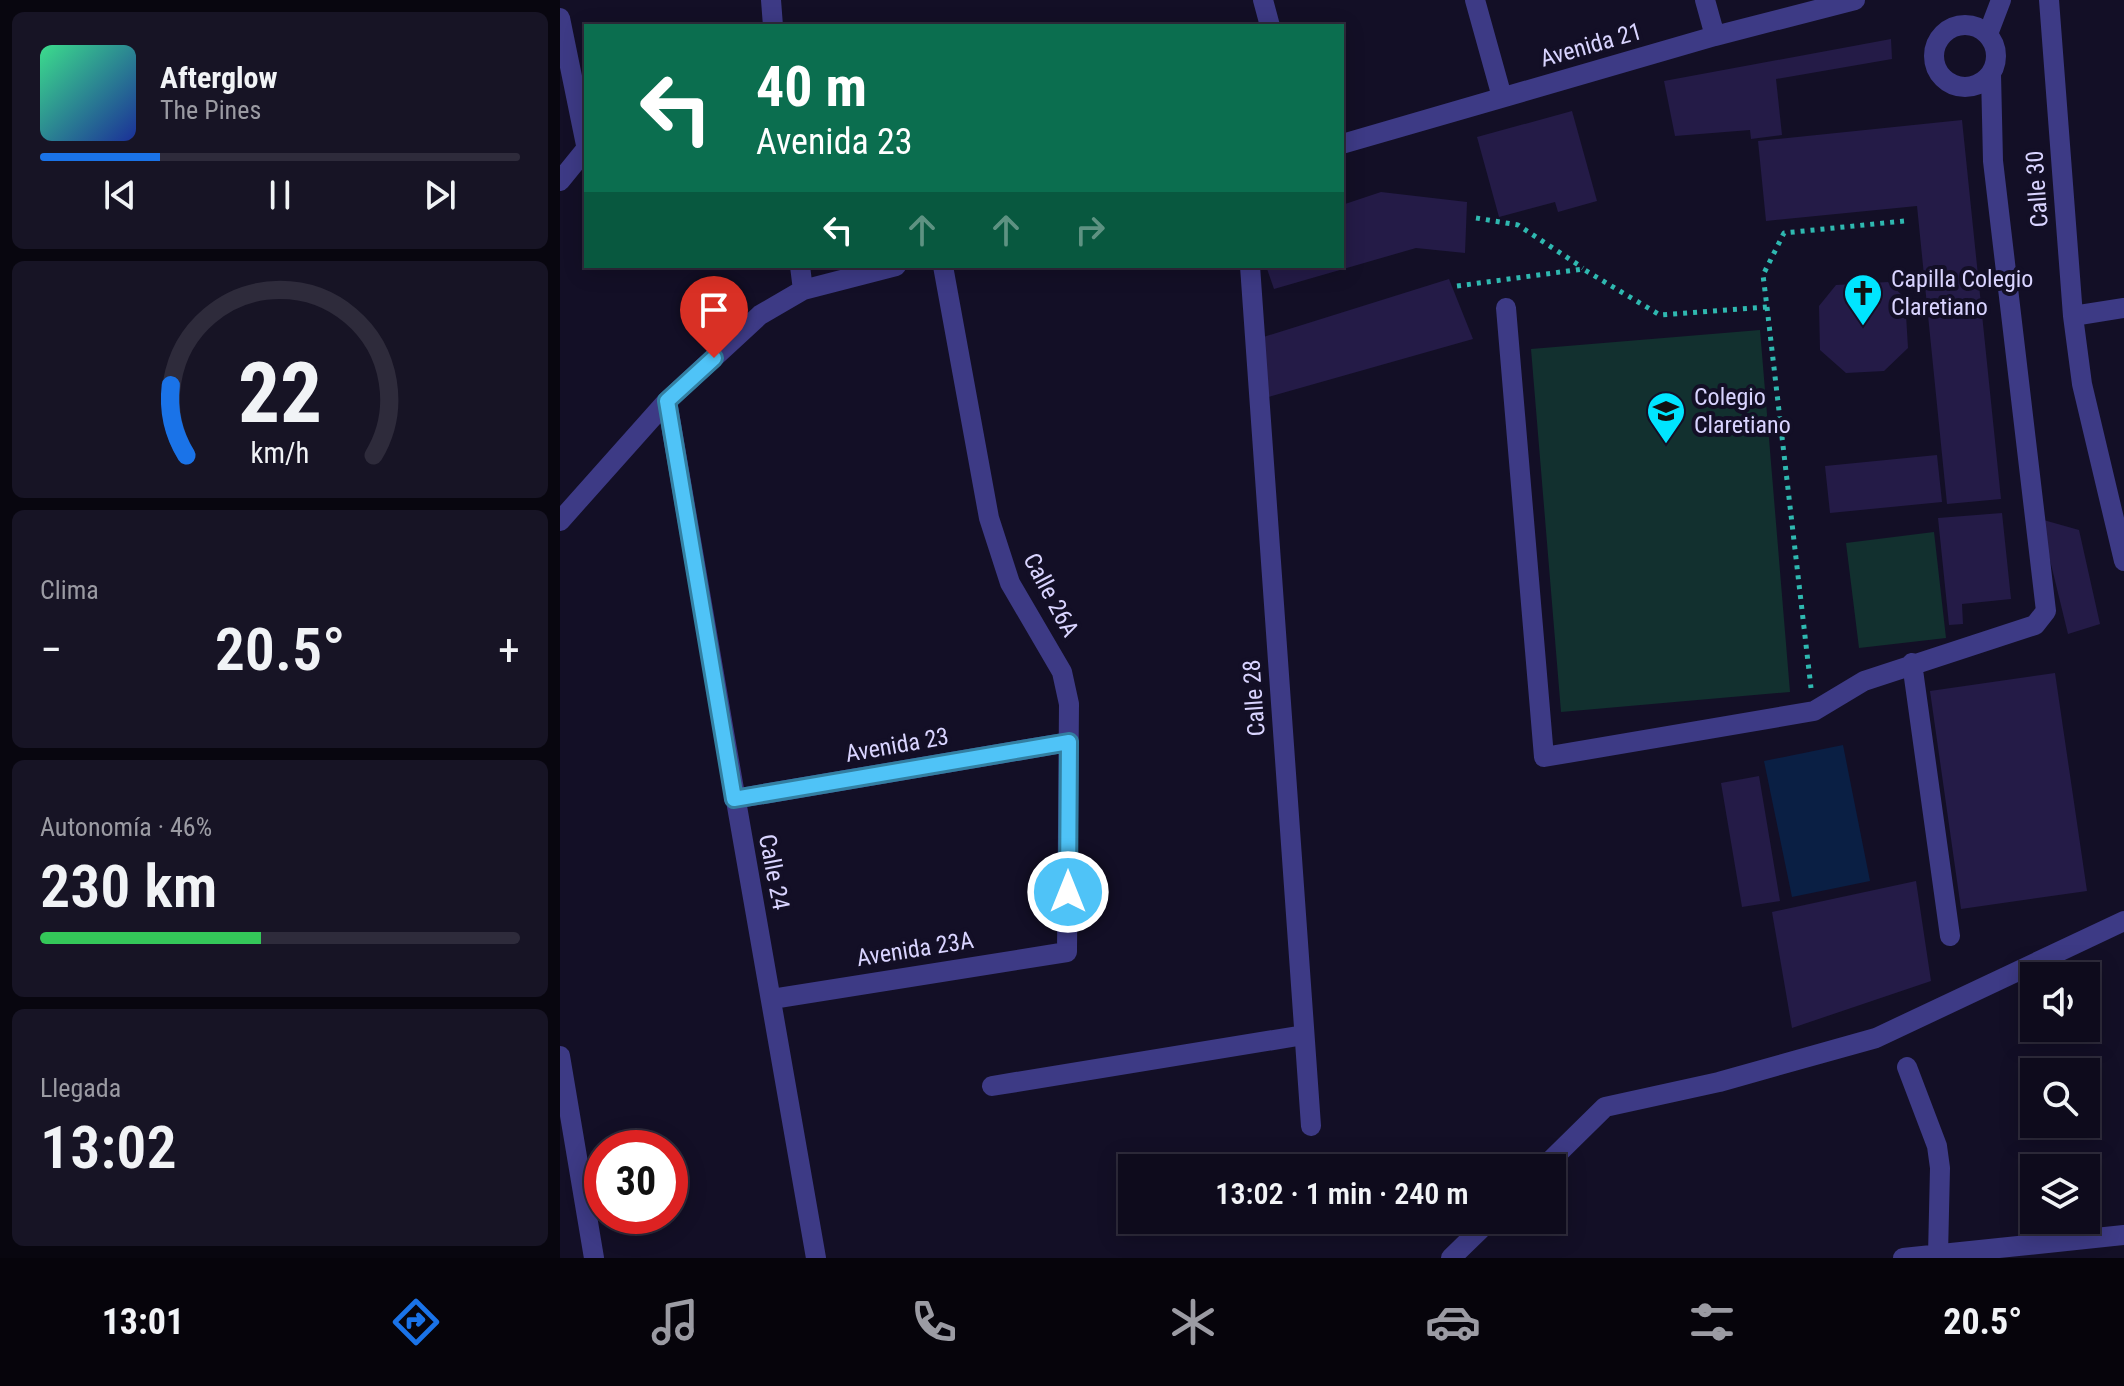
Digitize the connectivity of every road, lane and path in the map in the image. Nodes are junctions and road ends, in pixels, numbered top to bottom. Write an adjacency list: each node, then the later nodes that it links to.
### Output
1 (771, 0): 9 (street)
2 (1263, 0): 10 (street)
3 (1475, 0): 14 (street)
4 (1705, 0): 12 (street)
5 (1855, 0): 12 (street, Avenida 21)
6 (2001, 0): 11 (street)
7 (2049, 0): 31 (street, Calle 30)
8 (560, 18): 15 (street)
9 (773, 24)
10 (1269, 24)
11 (1988, 34): 13 (street); 13 (street)
12 (1715, 36): 14 (street, Avenida 21)
13 (1991, 74): 35 (street)
14 (1502, 97): 16 (street, Avenida 21)
15 (584, 137)
16 (1344, 143)
17 (584, 150): 18 (street)
18 (560, 181)
19 (1476, 218): 25 (path)
20 (1904, 221): 28 (path)
21 (800, 268): 27 (street)
22 (888, 268): 27 (street)
23 (943, 268): 37 (street, Calle 26A)
24 (1250, 268): 43 (street, Calle 28)
25 (1583, 269): 26 (path); 28 (path)
26 (1457, 286)
27 (803, 290): 32 (street)
28 (1767, 307): 36 (path)
29 (1506, 308): 36 (street)
30 (2124, 308): 31 (street)
31 (2073, 316): 34 (street, Calle 30)
32 (667, 401): 33 (street); 38 (street, Calle 24)
33 (560, 521)
34 (2124, 561)
35 (1912, 663): 36 (street); 40 (street)
36 (1814, 711)
37 (1069, 742): 38 (street, Avenida 23); 41 (street, Calle 26A)
38 (734, 799): 42 (street, Calle 24)
39 (2124, 921): 49 (street)
40 (1950, 936)
41 (1067, 952): 42 (street, Avenida 23A)
42 (772, 999): 55 (street, Calle 24)
43 (1304, 1035): 46 (street); 47 (street, Calle 28)
44 (560, 1056): 48 (street)
45 (1907, 1067): 53 (street)
46 (992, 1086)
47 (1311, 1126)
48 (567, 1145): 54 (street)
49 (1557, 1154)
50 (1478, 1234): 52 (street)
51 (2124, 1235): 53 (street)
52 (1459, 1255)
53 (1938, 1255): 56 (street)
54 (594, 1258)
55 (816, 1258)
56 (1903, 1258)

